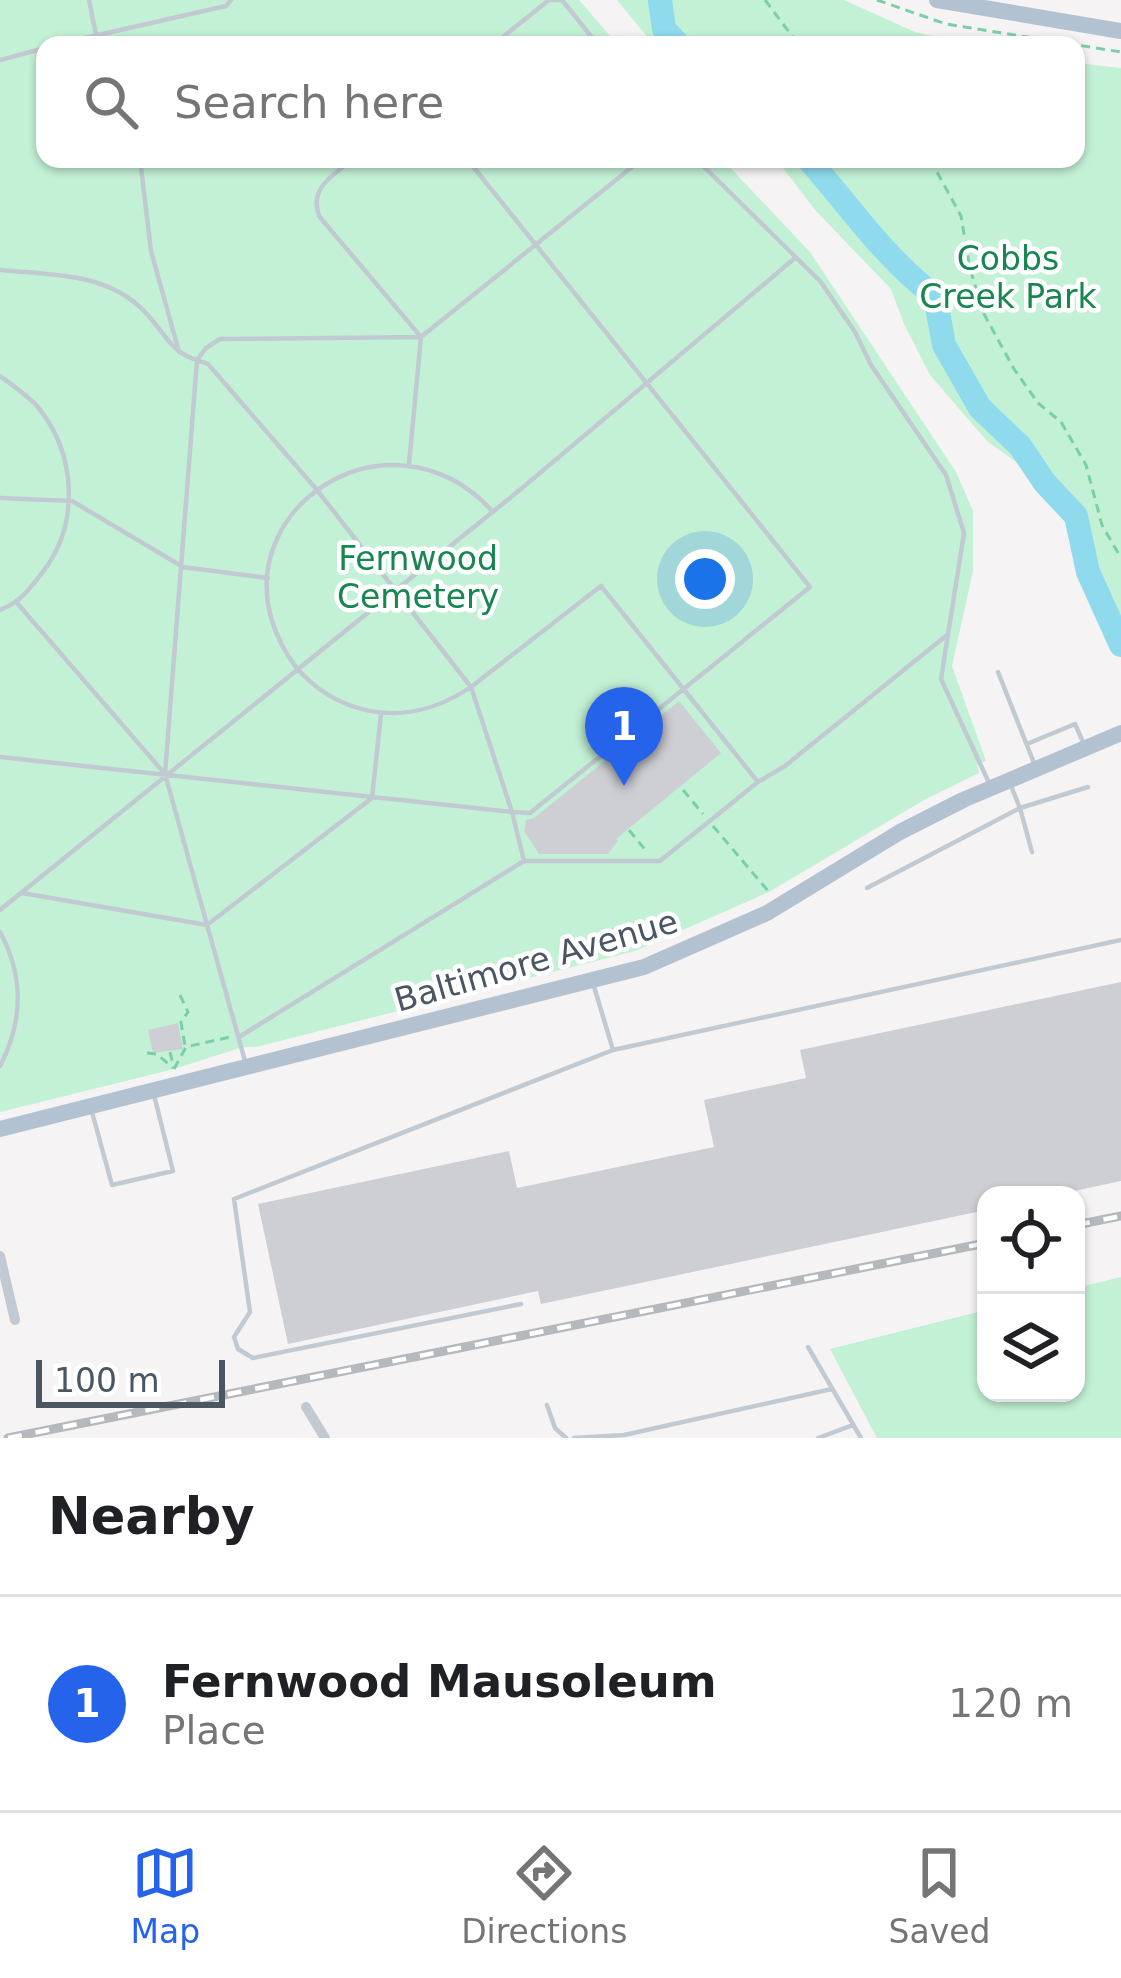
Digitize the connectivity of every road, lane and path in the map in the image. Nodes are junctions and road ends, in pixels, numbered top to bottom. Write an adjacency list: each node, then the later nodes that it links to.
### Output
1 (89, 0): 9 (lane)
2 (231, 0): 9 (lane)
3 (561, 0): 11 (lane); 12 (lane)
4 (765, 0): 13 (path)
5 (877, 0): 14 (path)
6 (937, 0): 7 (main road)
7 (990, 5): 8 (main road)
8 (1121, 31)
9 (94, 34): 10 (lane)
10 (87, 36)
11 (505, 36)
12 (591, 36)
13 (792, 36)
14 (1021, 36)
15 (1085, 46): 17 (path)
16 (36, 50): 18 (lane)
17 (1121, 52)
18 (0, 60)
19 (141, 168): 29 (lane)
20 (342, 168): 28 (lane)
21 (474, 168): 25 (lane)
22 (631, 168): 25 (lane)
23 (705, 168): 26 (lane)
24 (935, 168): 38 (path)
25 (537, 246): 28 (lane); 32 (lane)
26 (795, 258): 32 (lane); 44 (lane)
27 (0, 269): 29 (lane)
28 (421, 337): 30 (lane); 33 (lane)
29 (179, 352): 30 (lane)
30 (197, 361): 34 (lane); 39 (lane)
31 (0, 376): 36 (lane)
32 (648, 385): 37 (lane); 48 (lane)
33 (409, 464): 34 (lane); 37 (lane)
34 (316, 490): 40 (lane); 41 (lane)
35 (0, 498): 36 (lane)
36 (72, 501): 39 (lane); 42 (lane)
37 (493, 512): 41 (lane)
38 (1121, 559)
39 (183, 567): 40 (lane); 55 (lane)
40 (268, 578): 45 (lane)
41 (396, 591): 45 (lane); 47 (lane)
42 (17, 603): 43 (lane); 55 (lane)
43 (0, 610)
44 (950, 632): 56 (lane); 57 (lane)
45 (299, 671): 49 (lane); 55 (lane)
46 (998, 672): 51 (lane)
47 (471, 687): 48 (lane); 49 (lane); 62 (lane)
48 (682, 691): 56 (lane); 62 (lane)
49 (382, 713): 60 (lane)
50 (1121, 733): 52 (main road, Baltimore Avenue)
51 (1027, 744): 52 (lane); 54 (lane)
52 (1085, 748): 54 (main road, Baltimore Avenue)
53 (0, 757): 55 (lane)
54 (1036, 768): 57 (main road, Baltimore Avenue)
55 (165, 774): 60 (lane); 69 (lane); 72 (lane)
56 (758, 782): 63 (lane)
57 (1000, 784): 61 (lane); 75 (main road, Baltimore Avenue)
58 (1088, 787): 61 (lane)
59 (683, 790): 63 (path)
60 (372, 798): 62 (lane); 72 (lane)
61 (1020, 808): 65 (lane); 68 (lane)
62 (512, 812): 66 (lane)
63 (710, 822): 67 (lane); 70 (path)
64 (629, 830): 67 (path)
65 (1031, 852)
66 (524, 861): 67 (lane); 77 (lane)
67 (655, 861)
68 (867, 888)
69 (22, 893): 71 (lane); 72 (lane)
70 (770, 893)
71 (0, 910)
72 (206, 925): 77 (lane)
73 (0, 932): 82 (lane)
74 (1121, 940): 79 (lane)
75 (593, 983): 79 (lane); 84 (main road, Baltimore Avenue)
76 (180, 995): 78 (path)
77 (237, 1036): 78 (path); 84 (lane)
78 (186, 1048): 83 (path)
79 (613, 1050): 89 (lane)
80 (170, 1052): 83 (path)
81 (147, 1053): 83 (path)
82 (0, 1066)
83 (174, 1069)
84 (246, 1069): 85 (main road, Baltimore Avenue)
85 (153, 1091): 86 (main road, Baltimore Avenue); 86 (lane)
86 (91, 1106): 87 (main road, Baltimore Avenue)
87 (0, 1129)
88 (0, 1256): 90 (street)
89 (521, 1304)
90 (16, 1321)
91 (808, 1347): 92 (lane)
92 (832, 1389): 95 (lane); 97 (lane)
93 (547, 1405): 97 (lane)
94 (305, 1407): 96 (street)
95 (854, 1425): 98 (lane); 99 (lane)
96 (325, 1438)
97 (570, 1438)
98 (818, 1438)
99 (861, 1438)

